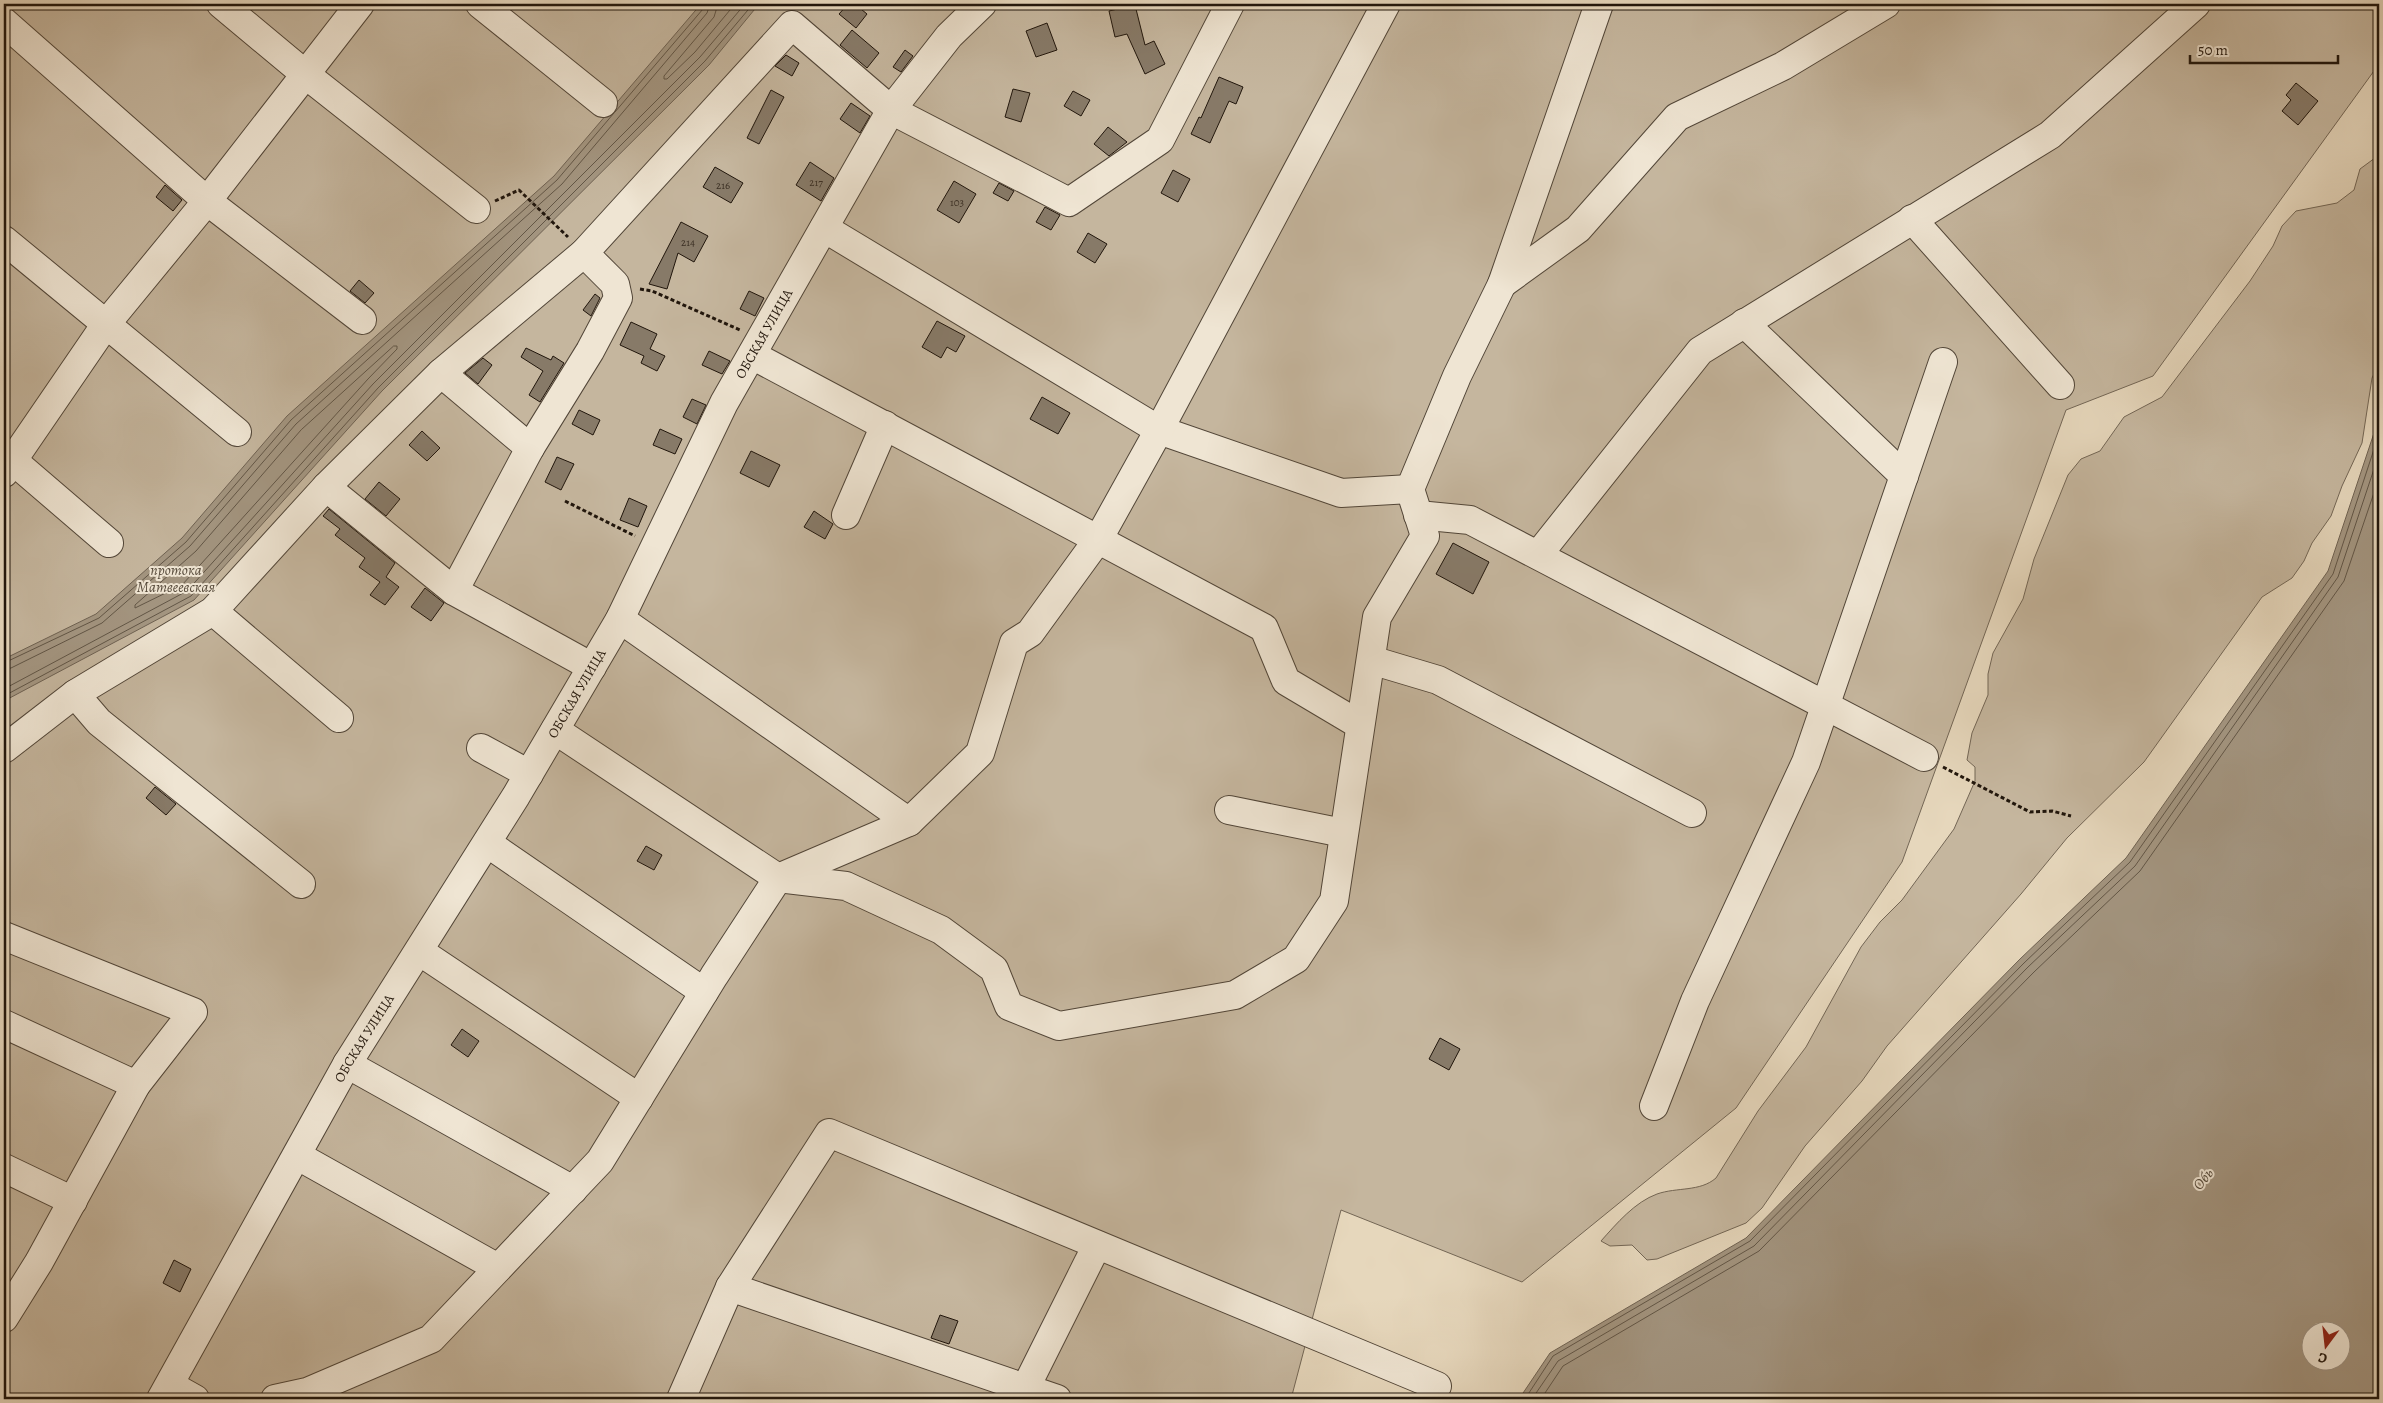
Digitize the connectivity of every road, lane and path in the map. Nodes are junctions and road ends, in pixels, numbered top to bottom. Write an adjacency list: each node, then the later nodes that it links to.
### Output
1 (221, 4): 11 (street)
2 (360, 4): 11 (street)
3 (480, 4): 12 (street)
4 (982, 4): 13 (street, ОБСКАЯ УЛИЦА)
5 (1230, 4): 13 (street)
6 (1386, 4): 31 (street)
7 (1599, 4): 22 (street)
8 (1886, 4): 22 (street)
9 (2196, 4): 17 (street)
10 (4, 22): 15 (street)
11 (305, 74): 15 (street); 16 (street)
12 (603, 103)
13 (890, 110): 18 (street, ОБСКАЯ УЛИЦА); 20 (street)
14 (519, 190): 20 (path)
15 (207, 200): 23 (street); 25 (street)
16 (476, 209)
17 (1912, 220): 24 (street); 29 (street)
18 (824, 228): 26 (street, ОБСКАЯ УЛИЦА); 31 (street)
19 (4, 240): 25 (street)
20 (584, 253): 21 (street); 28 (street)
21 (615, 284): 26 (path); 33 (street)
22 (1502, 284): 38 (street)
23 (362, 320)
24 (1744, 323): 35 (street); 43 (street)
25 (106, 324): 32 (street); 34 (street)
26 (752, 355): 30 (street); 42 (street, ОБСКАЯ УЛИЦА)
27 (1943, 362): 35 (street)
28 (441, 373): 33 (street); 36 (street)
29 (2060, 386)
30 (885, 425): 39 (street); 40 (street)
31 (1160, 430): 38 (street); 40 (street)
32 (237, 432)
33 (530, 448): 44 (street)
34 (7, 462): 41 (street)
35 (1904, 476): 50 (street)
36 (326, 487): 44 (street); 45 (street)
37 (565, 501): 42 (path)
38 (1414, 502): 43 (street); 47 (street)
39 (846, 515)
40 (1099, 538): 52 (street); 61 (street)
41 (109, 543)
42 (655, 546): 46 (street, ОБСКАЯ УЛИЦА)
43 (1538, 555): 50 (street)
44 (454, 591): 48 (street)
45 (213, 611): 49 (street); 51 (street)
46 (620, 619): 48 (street, ОБСКАЯ УЛИЦА); 61 (street)
47 (1370, 660): 52 (street); 59 (street)
48 (592, 667): 53 (street, ОБСКАЯ УЛИЦА)
49 (75, 694): 55 (street); 65 (street)
50 (1825, 706): 56 (street); 73 (street)
51 (339, 718)
52 (1360, 725): 62 (street)
53 (554, 730): 57 (street, ОБСКАЯ УЛИЦА); 64 (street)
54 (481, 748): 57 (street)
55 (4, 749)
56 (1924, 757): 60 (path)
57 (529, 774): 63 (street, ОБСКАЯ УЛИЦА)
58 (1229, 810): 62 (street)
59 (1692, 813)
60 (2071, 816)
61 (909, 822): 64 (street)
62 (1343, 833): 64 (street)
63 (487, 843): 67 (street, ОБСКАЯ УЛИЦА); 68 (street)
64 (778, 878): 68 (street)
65 (301, 884)
66 (4, 936): 71 (street)
67 (418, 951): 70 (street, ОБСКАЯ УЛИЦА); 72 (street)
68 (704, 992): 72 (street)
69 (4, 1024): 71 (street)
70 (347, 1064): 74 (street, ОБСКАЯ УЛИЦА); 76 (street)
71 (136, 1085): 77 (street)
72 (639, 1098): 76 (street)
73 (1654, 1106)
74 (298, 1156): 79 (street); 83 (street, ОБСКАЯ УЛИЦА)
75 (4, 1168): 77 (street)
76 (573, 1190): 79 (street)
77 (73, 1201): 81 (street)
78 (1097, 1245): 80 (street); 82 (street); 84 (street)
79 (498, 1268): 86 (street)
80 (730, 1287): 84 (street); 87 (street)
81 (4, 1318)
82 (1437, 1386)
83 (165, 1392): 85 (street)
84 (1022, 1393): 88 (street)
85 (195, 1399)
86 (275, 1399)
87 (682, 1399)
88 (1057, 1399)

